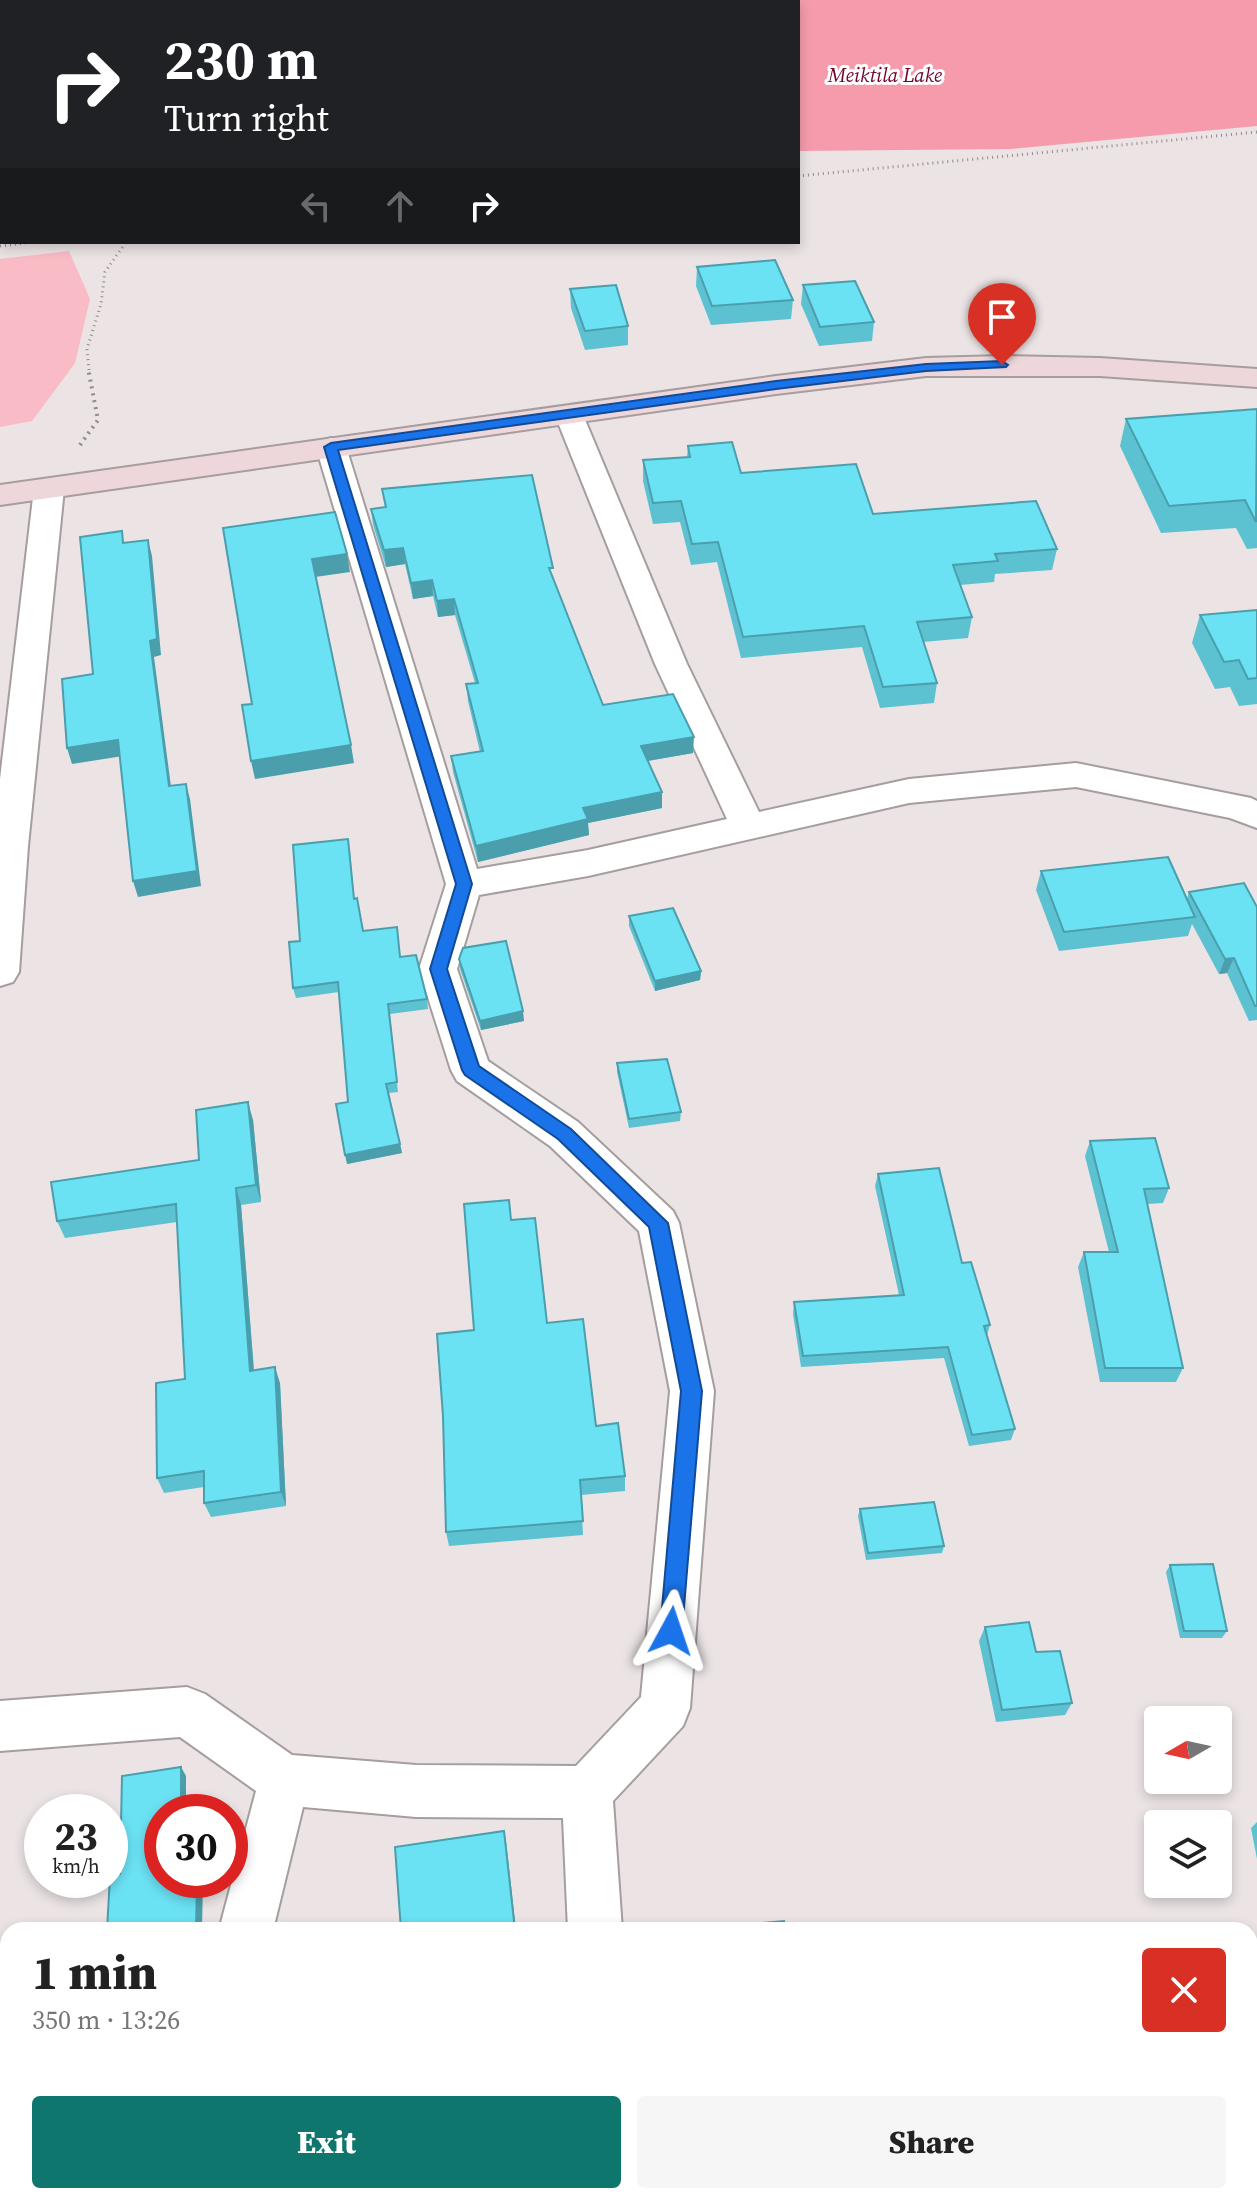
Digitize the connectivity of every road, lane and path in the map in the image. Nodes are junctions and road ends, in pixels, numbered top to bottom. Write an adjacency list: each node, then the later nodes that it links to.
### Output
1 (1257, 132): 2 (path)
2 (800, 176)
3 (125, 244): 7 (path)
4 (1257, 378): 5 (street)
5 (569, 415): 6 (street); 10 (street)
6 (331, 447): 7 (street); 11 (street)
7 (49, 489): 8 (street); 12 (street)
8 (0, 495)
9 (1257, 816): 10 (street)
10 (748, 827): 11 (street)
11 (464, 884): 15 (street)
12 (1, 958)
13 (0, 1726): 14 (street)
14 (284, 1780): 15 (street); 16 (street)
15 (587, 1792): 17 (street)
16 (248, 1922)
17 (595, 1922)

